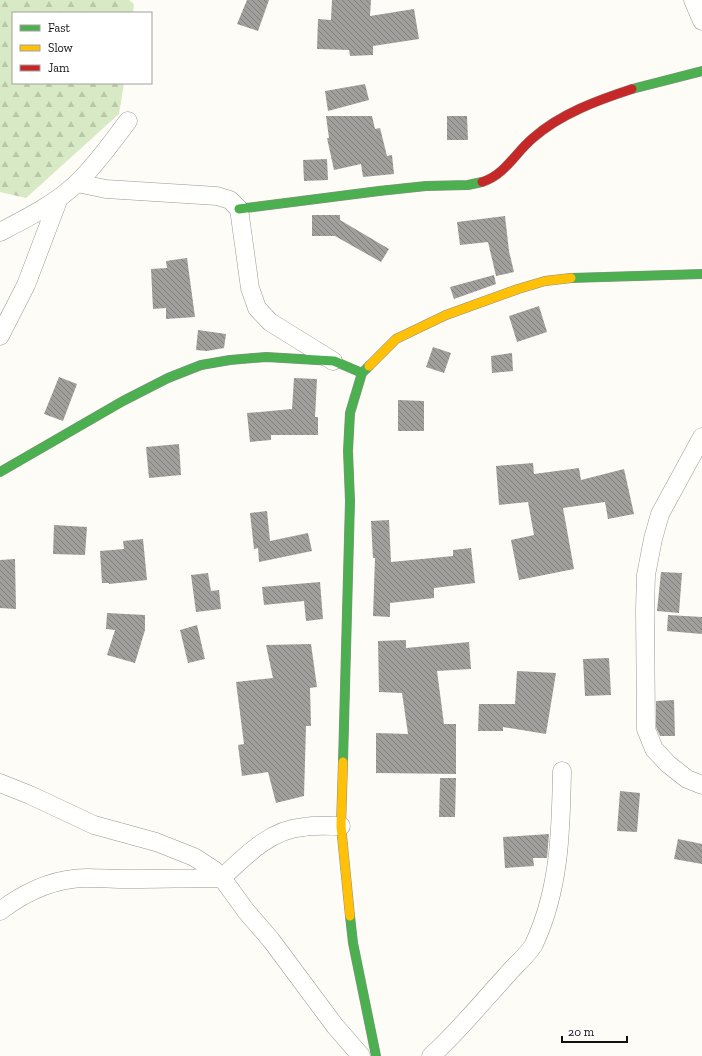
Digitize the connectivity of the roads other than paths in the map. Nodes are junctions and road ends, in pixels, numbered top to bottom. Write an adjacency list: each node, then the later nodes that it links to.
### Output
1 (693, 0): 2 (street)
2 (702, 21)
3 (702, 71): 7 (street)
4 (128, 121): 5 (street)
5 (77, 183): 6 (street); 7 (street)
6 (59, 198): 8 (street); 10 (street)
7 (239, 209): 11 (street)
8 (0, 232)
9 (702, 274): 12 (street)
10 (0, 336)
11 (334, 361): 12 (street); 14 (street)
12 (362, 373): 18 (street)
13 (702, 437): 17 (street)
14 (0, 472)
15 (562, 770): 23 (street)
16 (0, 783): 19 (street)
17 (702, 785)
18 (341, 826): 19 (street); 22 (street)
19 (222, 878): 20 (street); 21 (street)
20 (0, 911)
21 (361, 1056)
22 (376, 1056)
23 (431, 1056)

